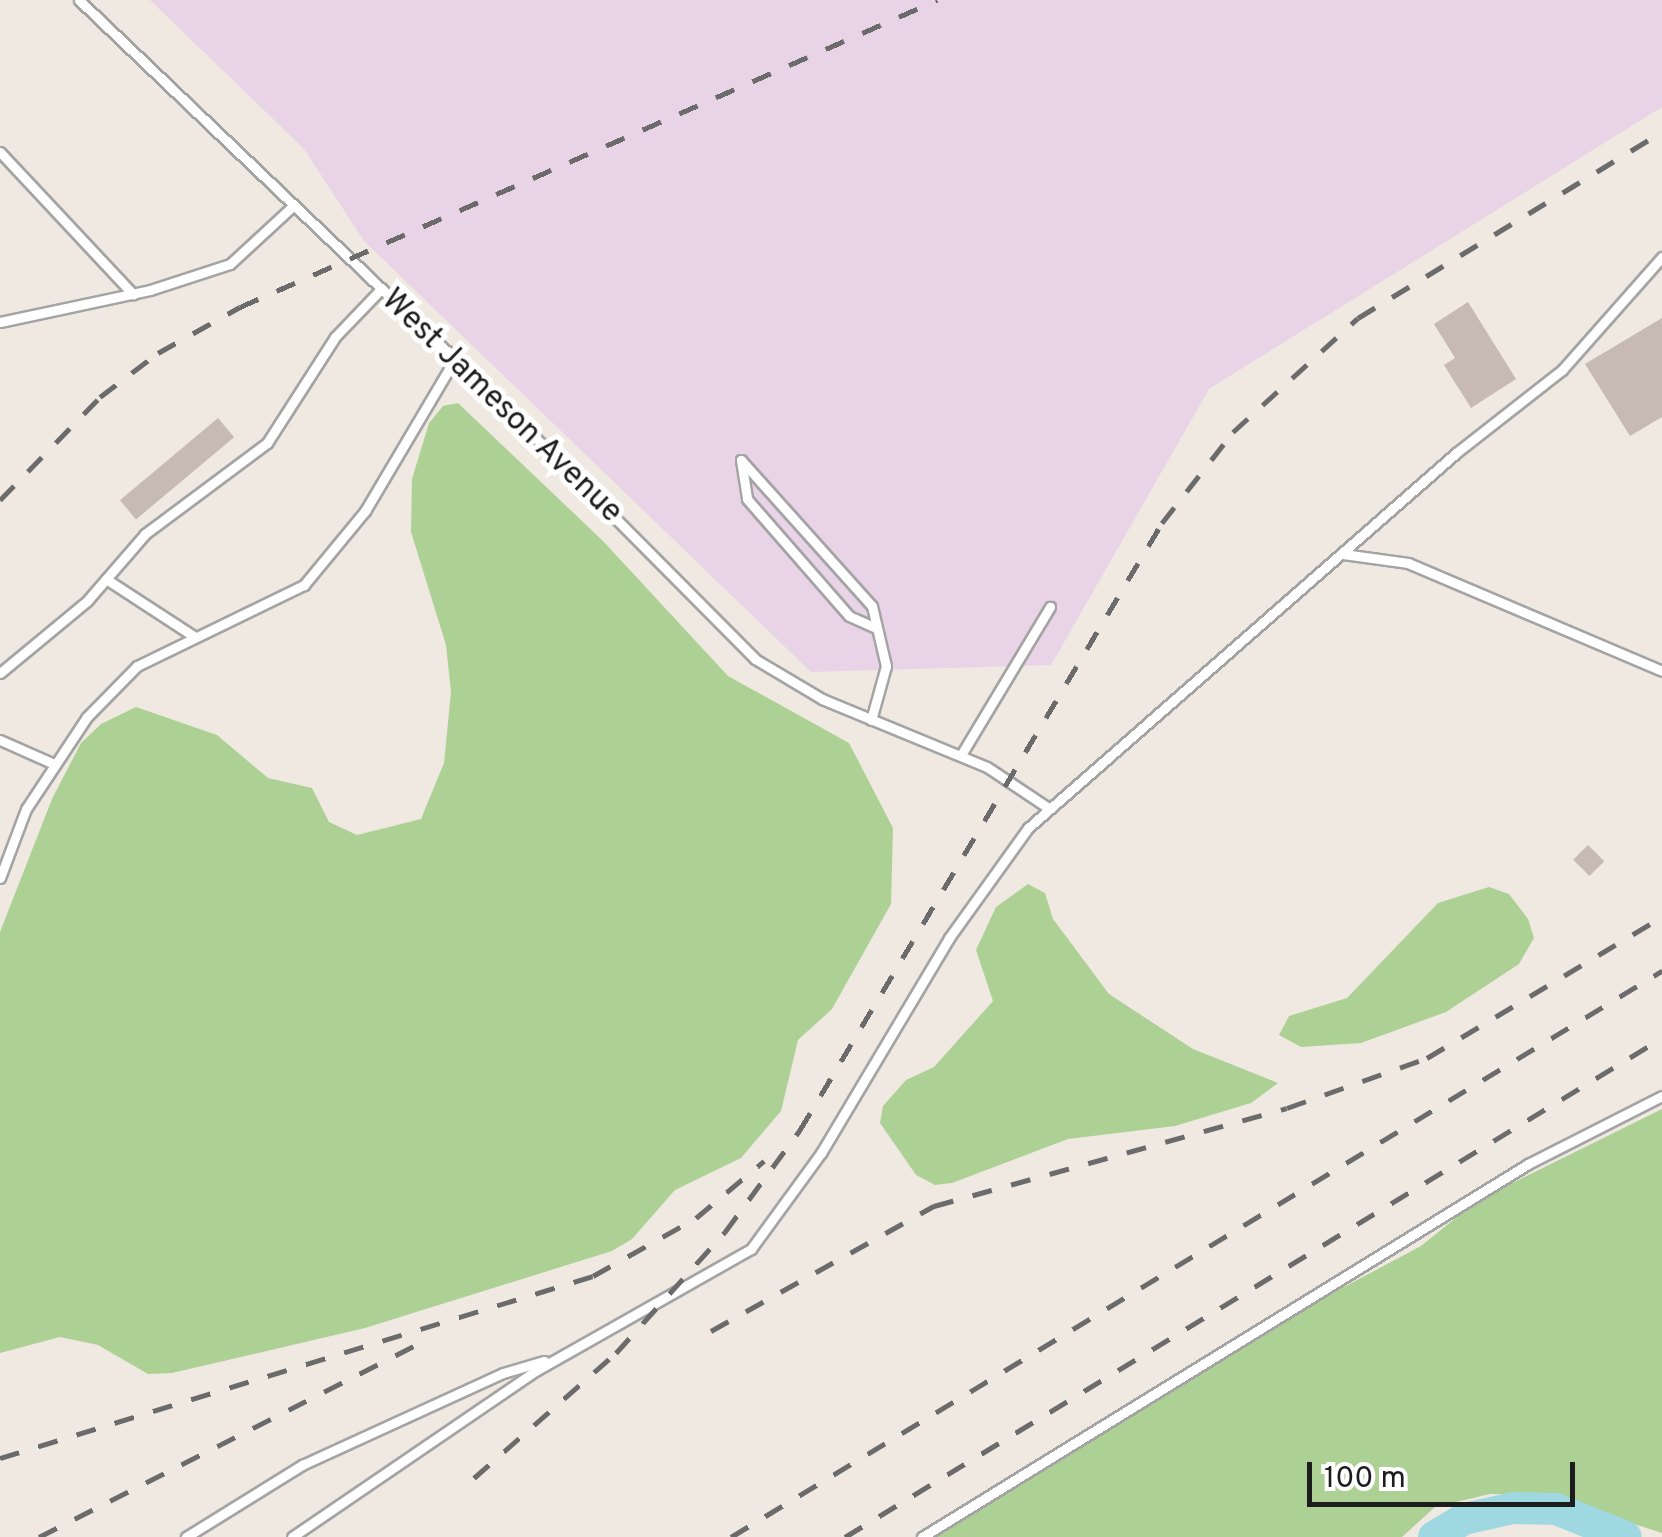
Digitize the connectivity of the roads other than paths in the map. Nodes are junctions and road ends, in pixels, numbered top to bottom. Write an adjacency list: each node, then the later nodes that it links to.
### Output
1 (79, 0): 3 (lane, West Jameson Avenue)
2 (0, 152): 6 (lane)
3 (294, 205): 5 (lane, West Jameson Avenue); 6 (lane)
4 (1662, 257): 9 (lane)
5 (381, 288): 8 (lane, West Jameson Avenue); 10 (lane)
6 (133, 294): 7 (lane)
7 (0, 322)
8 (454, 359): 13 (lane); 16 (lane, West Jameson Avenue)
9 (1343, 554): 14 (lane); 20 (lane)
10 (106, 579): 13 (lane); 15 (lane)
11 (1050, 607): 18 (lane)
12 (876, 628): 12 (lane); 16 (lane)
13 (195, 637): 19 (lane)
14 (1662, 671)
15 (0, 674)
16 (871, 720): 18 (lane, West Jameson Avenue)
17 (0, 740): 19 (lane)
18 (961, 755): 20 (lane, West Jameson Avenue)
19 (52, 763): 21 (lane)
20 (1048, 807): 23 (lane)
21 (0, 878)
22 (1662, 1096): 26 (lane)
23 (556, 1358): 24 (lane); 25 (lane)
24 (186, 1537)
25 (292, 1537)
26 (922, 1537)

